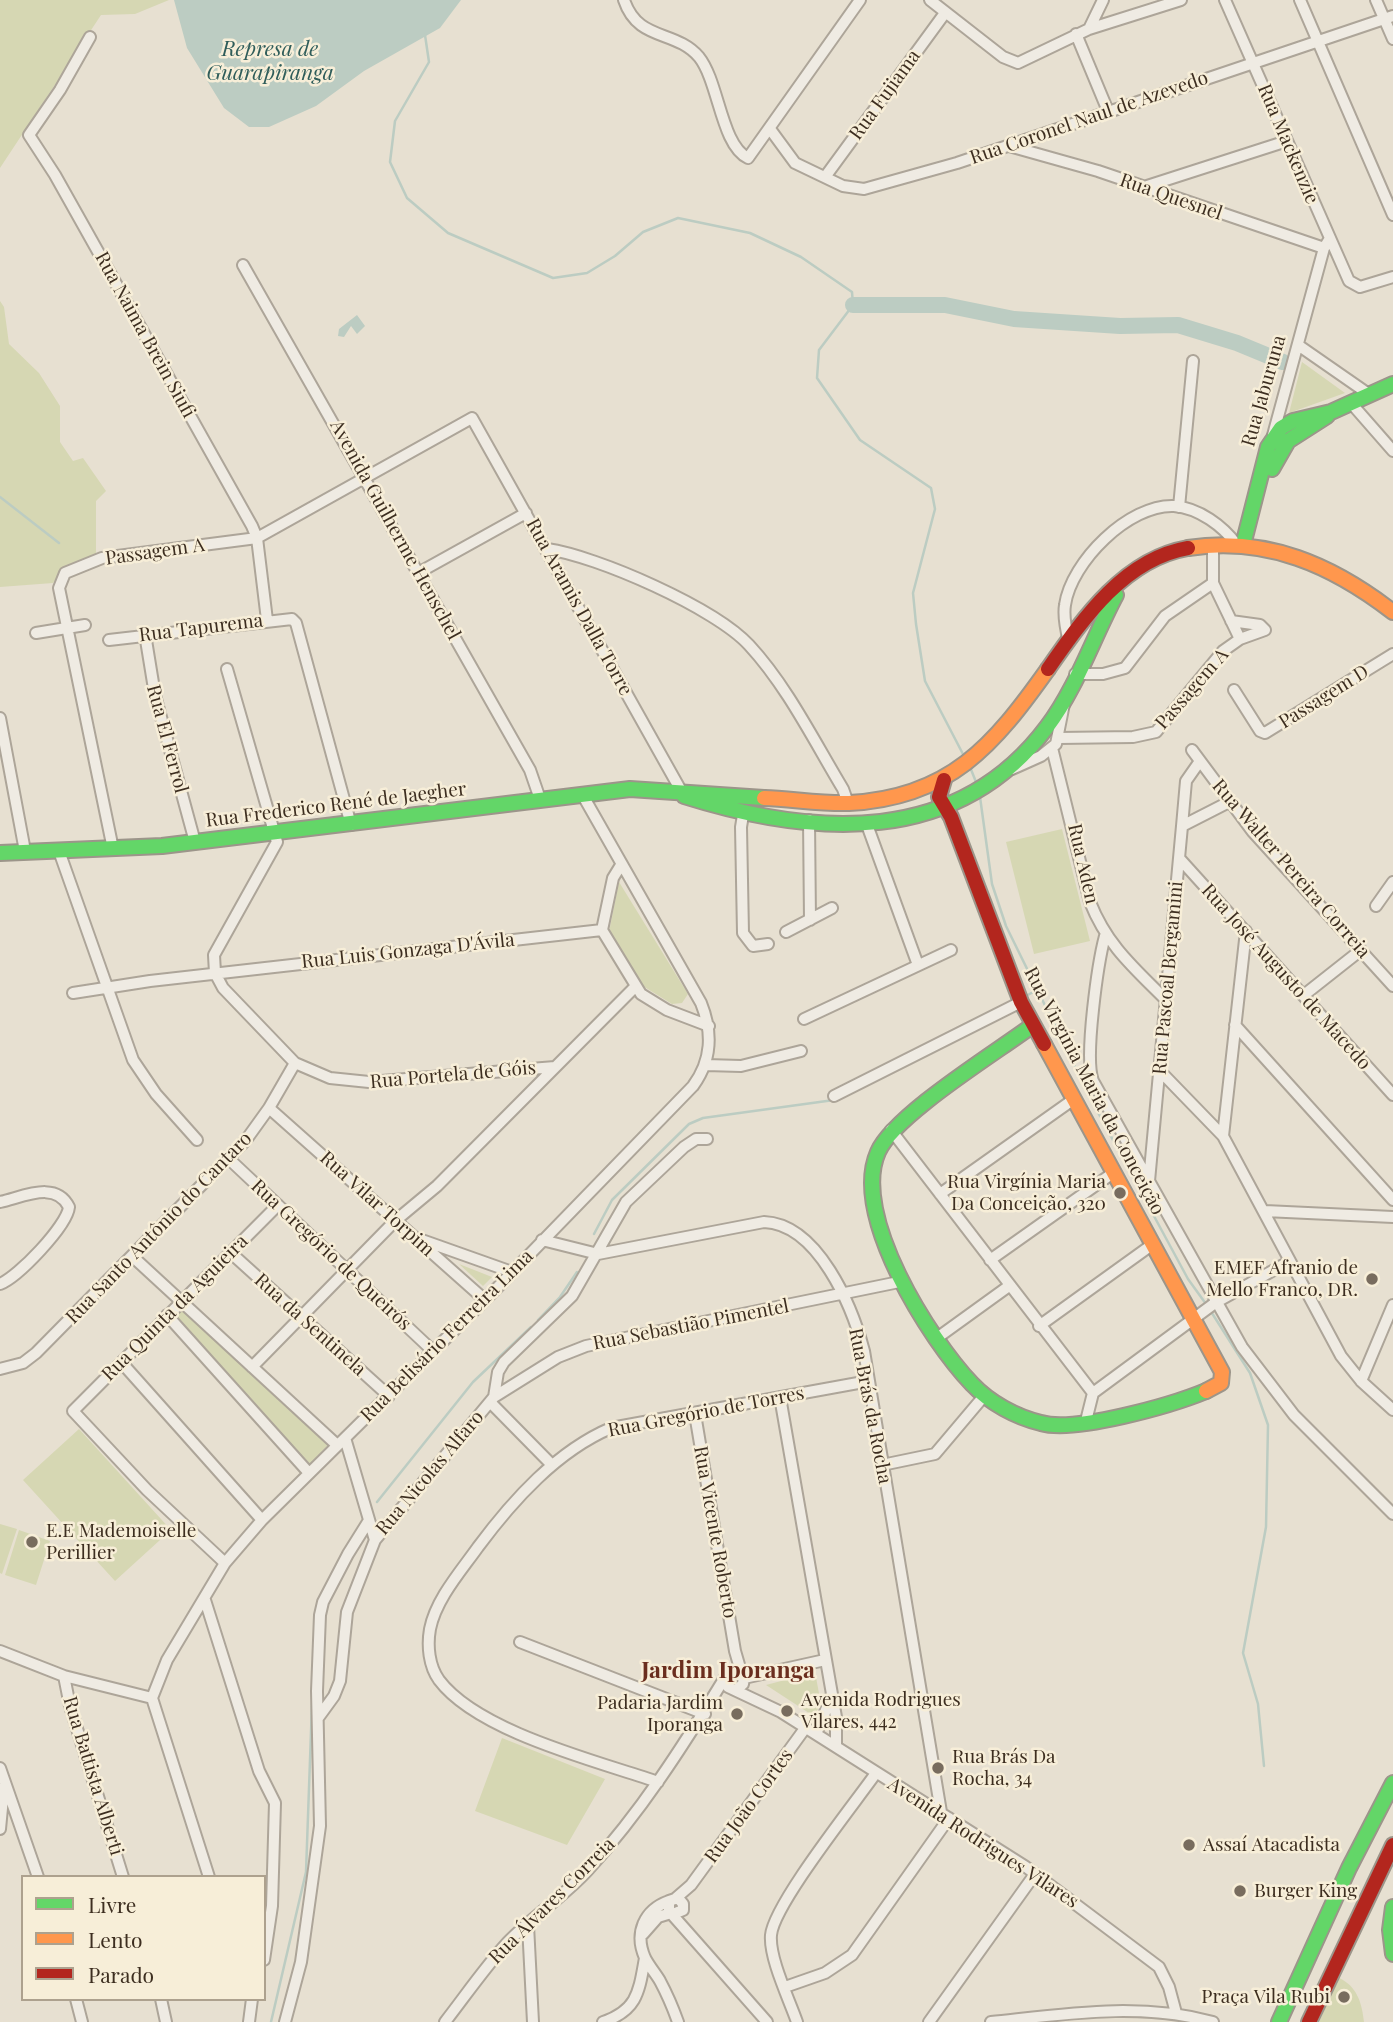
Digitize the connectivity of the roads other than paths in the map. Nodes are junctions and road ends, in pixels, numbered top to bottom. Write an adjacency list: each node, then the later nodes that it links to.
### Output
1 (624, 0): 18 (street)
2 (860, 0): 18 (street)
3 (930, 0): 9 (street)
4 (1104, 0): 11 (street)
5 (1181, 0): 11 (street)
6 (1225, 0): 16 (street, Rua Mackenzie)
7 (1300, 0): 15 (street)
8 (1376, 0): 10 (street)
9 (945, 13): 12 (street); 21 (street, Rua Fujiama)
10 (1389, 18): 14 (street); 15 (street, Rua Coronel Naul de Azevedo)
11 (1089, 29): 12 (street)
12 (1076, 34): 17 (street)
13 (90, 37): 38 (street, Rua Naima Brein Siufi)
14 (1393, 39)
15 (1319, 42): 16 (street, Rua Coronel Naul de Azevedo); 23 (street)
16 (1253, 63): 17 (street, Rua Coronel Naul de Azevedo); 19 (street, Rua Mackenzie)
17 (1108, 111): 20 (street, Rua Coronel Naul de Azevedo)
18 (770, 129): 21 (street, Rua Coronel Naul de Azevedo)
19 (1287, 141): 22 (street); 24 (street, Rua Mackenzie)
20 (1008, 146): 21 (street, Rua Coronel Naul de Azevedo); 22 (street, Rua Quesnel)
21 (825, 177)
22 (1144, 187): 24 (street, Rua Quesnel)
23 (1393, 215)
24 (1326, 244): 26 (street, Rua Mackenzie); 27 (street, Rua Jaburuna)
25 (243, 265): 35 (street, Avenida Guilherme Henschel)
26 (1393, 277)
27 (1298, 345): 30 (street); 33 (street, Rua Jaburuna)
28 (1193, 361): 36 (street)
29 (1393, 384): 30 (main road)
30 (1370, 395): 31 (main road)
31 (1351, 403): 32 (main road); 34 (street)
32 (1331, 412): 33 (main road); 40 (main road, Rua Jaburuna)
33 (1272, 437): 40 (main road, Rua Jaburuna)
34 (1393, 451)
35 (365, 478): 37 (street, Rua Aramis Dalla Torre); 38 (street); 42 (street, Avenida Guilherme Henschel)
36 (1179, 507): 40 (street); 54 (street)
37 (526, 513): 41 (street, Rua Aramis Dalla Torre); 42 (street)
38 (257, 538): 46 (street); 49 (street, Passagem A)
39 (1213, 545): 40 (main road, Rua Frederico René de Jaegher); 43 (main road, Rua Frederico René de Jaegher); 44 (street)
40 (1244, 545): 45 (main road, Rua Frederico René de Jaegher)
41 (547, 549): 67 (street, Rua Aramis Dalla Torre); 72 (street)
42 (418, 573): 70 (street, Avenida Guilherme Henschel)
43 (1123, 582): 54 (main road, Rua Frederico René de Jaegher); 58 (main road, Rua Frederico René de Jaegher)
44 (1213, 583): 47 (street); 58 (street)
45 (1393, 612)
46 (267, 620): 51 (street, Rua Tapurema); 77 (street, Rua Tapurema)
47 (1231, 621): 52 (street); 52 (street, Passagem A)
48 (85, 625): 49 (street)
49 (66, 628): 50 (street); 81 (street)
50 (36, 632)
51 (145, 634): 53 (street, Rua Tapurema); 80 (street, Rua El Ferrol)
52 (1240, 639): 62 (street, Passagem A)
53 (109, 640)
54 (1069, 642): 56 (main road, Rua Frederico René de Jaegher)
55 (1393, 654): 59 (street, Passagem D)
56 (1053, 664): 58 (main road); 66 (main road, Rua Frederico René de Jaegher)
57 (227, 669): 79 (street)
58 (1076, 674): 60 (main road, Rua Frederico René de Jaegher)
59 (1234, 690)
60 (1065, 699): 62 (street, Rua Frederico René de Jaegher); 65 (main road, Rua Frederico René de Jaegher)
61 (0, 719): 82 (street)
62 (1056, 743): 65 (street, Rua Frederico René de Jaegher); 94 (street, Rua Aden)
63 (1192, 750): 64 (street, Rua Walter Pereira Correia)
64 (1200, 761): 71 (street, Rua Walter Pereira Correia); 78 (street, Rua Pascoal Bergamini)
65 (1006, 771): 73 (main road, Rua Frederico René de Jaegher)
66 (945, 780): 72 (main road, Rua Frederico René de Jaegher); 73 (main road, Rua Virgínia Maria da Conceição)
67 (680, 793): 68 (main road, Rua Frederico René de Jaegher); 69 (main road, Rua Frederico René de Jaegher); 74 (main road, Rua Frederico René de Jaegher)
68 (582, 794): 70 (main road, Rua Frederico René de Jaegher); 86 (street)
69 (754, 797): 72 (main road, Rua Frederico René de Jaegher); 74 (main road)
70 (540, 799): 77 (main road, Rua Frederico René de Jaegher)
71 (1228, 802): 78 (street); 97 (street, Rua Walter Pereira Correia)
72 (848, 803)
73 (945, 808): 76 (main road, Rua Frederico René de Jaegher); 106 (main road, Rua Virgínia Maria da Conceição)
74 (743, 815): 75 (main road, Rua Frederico René de Jaegher); 95 (street)
75 (809, 820): 76 (main road, Rua Frederico René de Jaegher); 90 (street)
76 (866, 822): 98 (street)
77 (351, 825): 79 (main road, Rua Frederico René de Jaegher)
78 (1182, 826): 85 (street, Rua Pascoal Bergamini)
79 (275, 834): 80 (main road, Rua Frederico René de Jaegher); 99 (street)
80 (195, 842): 81 (main road, Rua Frederico René de Jaegher)
81 (113, 849): 83 (main road, Rua Frederico René de Jaegher)
82 (25, 851): 83 (main road, Rua Frederico René de Jaegher); 84 (main road, Rua Frederico René de Jaegher)
83 (59, 851): 100 (street)
84 (1, 854)
85 (1179, 858): 92 (street, Rua José Augusto de Macedo); 105 (street, Rua Pascoal Bergamini)
86 (621, 865): 91 (street); 110 (street)
87 (1393, 882): 88 (street)
88 (1376, 905)
89 (832, 908): 90 (street)
90 (810, 920): 93 (street)
91 (602, 930): 99 (street, Rua Luis Gonzaga D'Ávila); 102 (street)
92 (1246, 931): 104 (street, Rua José Augusto de Macedo); 109 (street)
93 (786, 932)
94 (1105, 936): 105 (street, Rua Aden); 126 (street, Rua Virgínia Maria da Conceição)
95 (768, 944)
96 (951, 950): 98 (street)
97 (1361, 950): 101 (street, Rua Walter Pereira Correia); 104 (street)
98 (918, 965): 107 (street)
99 (215, 973): 100 (street, Rua Luis Gonzaga D'Ávila); 112 (street, Rua Portela de Góis)
100 (107, 986): 103 (street, Rua Luis Gonzaga D'Ávila); 123 (street)
101 (1393, 986)
102 (635, 988): 110 (street); 114 (street)
103 (73, 993)
104 (1304, 995): 116 (street, Rua José Augusto de Macedo)
105 (1165, 999): 115 (street, Rua Pascoal Bergamini)
106 (1021, 1002): 108 (main road, Rua Virgínia Maria da Conceição); 117 (street)
107 (804, 1018)
108 (1033, 1025): 118 (main road, Rua Virgínia Maria da Conceição); 120 (main road)
109 (1235, 1025): 121 (street); 128 (street)
110 (709, 1026): 113 (street)
111 (801, 1051): 113 (street)
112 (295, 1063): 114 (street, Rua Portela de Góis); 119 (street, Rua Santo Antônio do Cantaro)
113 (706, 1065): 135 (street, Rua Belisário Ferreira Lima)
114 (555, 1067): 133 (street)
115 (1160, 1071): 121 (street); 126 (street, Rua Pascoal Bergamini)
116 (1393, 1095)
117 (834, 1096)
118 (1074, 1099): 125 (main road, Rua Virgínia Maria da Conceição); 127 (street)
119 (269, 1108): 124 (street, Rua Santo Antônio do Cantaro); 133 (street, Rua Vilar Torpim)
120 (891, 1130): 127 (street); 144 (main road)
121 (1223, 1136): 131 (street)
122 (707, 1139): 138 (street, Rua Nicolas Alfaro)
123 (197, 1140)
124 (229, 1159): 130 (street, Rua Gregório de Queirós); 139 (street, Rua Santo Antônio do Cantaro)
125 (1114, 1173): 136 (main road, Rua Virgínia Maria da Conceição); 140 (street)
126 (1149, 1181): 150 (street, Rua Virgínia Maria da Conceição)
127 (940, 1195): 140 (street)
128 (1393, 1200)
129 (0, 1202): 145 (street)
130 (278, 1205): 137 (street, Rua Quinta da Aguieira); 142 (street, Rua Gregório de Queirós)
131 (1265, 1211): 132 (street); 141 (street)
132 (1393, 1217)
133 (396, 1221): 134 (street, Rua Vilar Torpim); 142 (street)
134 (413, 1237): 143 (street); 148 (street, Rua Vilar Torpim)
135 (542, 1240): 138 (street, Rua Brás da Rocha); 143 (street, Rua Belisário Ferreira Lima)
136 (1153, 1244): 153 (main road, Rua Virgínia Maria da Conceição); 155 (street)
137 (231, 1253): 149 (street, Rua Quinta da Aguieira); 154 (street, Rua da Sentinela)
138 (598, 1254): 147 (street, Rua Brás da Rocha); 167 (street, Rua Nicolas Alfaro)
139 (132, 1256): 149 (street); 160 (street, Rua Santo Antônio do Cantaro)
140 (990, 1260): 146 (street)
141 (1290, 1261): 150 (street); 162 (street)
142 (348, 1268): 154 (street); 157 (street, Rua Gregório de Queirós)
143 (512, 1272): 148 (street, Rua Belisário Ferreira Lima)
144 (899, 1282): 147 (street, Rua Sebastião Pimentel); 156 (main road)
145 (0, 1284)
146 (1009, 1286): 155 (street); 156 (street)
147 (843, 1295): 161 (street, Rua Brás da Rocha); 167 (street, Rua Sebastião Pimentel)
148 (485, 1300): 157 (street, Rua Belisário Ferreira Lima)
149 (181, 1301): 152 (street, Rua Quinta da Aguieira); 159 (street)
150 (1213, 1304): 153 (street); 175 (street, Rua Virgínia Maria da Conceição)
151 (1393, 1305): 162 (street)
152 (167, 1315): 158 (street, Rua Quinta da Aguieira); 174 (street)
153 (1195, 1316): 163 (street); 170 (main road, Rua Virgínia Maria da Conceição)
154 (301, 1317): 159 (street); 164 (street, Rua da Sentinela)
155 (1039, 1326): 163 (street)
156 (937, 1338): 165 (main road)
157 (433, 1351): 164 (street, Rua Belisário Ferreira Lima)
158 (122, 1363): 176 (street); 179 (street, Rua Quinta da Aguieira)
159 (252, 1367): 171 (street)
160 (0, 1369)
161 (869, 1381): 166 (street, Rua Gregório de Torres); 173 (street, Rua Brás da Rocha)
162 (1361, 1381): 168 (street)
163 (1093, 1393): 170 (street)
164 (389, 1396): 171 (street, Rua Belisário Ferreira Lima)
165 (984, 1396): 170 (main road); 173 (street)
166 (780, 1397): 169 (street, Rua Gregório de Torres); 183 (street)
167 (492, 1399): 172 (street); 178 (street, Rua Nicolas Alfaro)
168 (1393, 1409)
169 (695, 1414): 172 (street, Rua Gregório de Torres); 185 (street, Rua Vicente Roberto)
170 (1086, 1421)
171 (341, 1441): 174 (street, Rua Belisário Ferreira Lima); 177 (street)
172 (552, 1465): 194 (street, Rua Gregório de Torres)
173 (882, 1465): 197 (street, Rua Brás da Rocha)
174 (309, 1473): 176 (street, Rua Belisário Ferreira Lima)
175 (1393, 1514)
176 (262, 1520): 179 (street, Rua Belisário Ferreira Lima)
177 (368, 1522): 178 (street); 189 (street, Rua Nicolas Alfaro)
178 (375, 1540): 189 (street, Rua Nicolas Alfaro)
179 (225, 1563): 180 (street, Rua Belisário Ferreira Lima)
180 (205, 1600): 186 (street, Rua Belisário Ferreira Lima); 207 (street)
181 (520, 1642): 188 (street)
182 (0, 1651): 184 (street)
183 (825, 1660): 185 (street); 187 (street)
184 (64, 1676): 186 (street); 202 (street, Rua Battista Alberti)
185 (736, 1680): 188 (street, Rua Álvares Correia); 190 (street, Avenida Rodrigues Vilares)
186 (152, 1698): 203 (street)
187 (831, 1698): 190 (street, Rua João Cortes); 191 (street)
188 (706, 1712): 194 (street, Rua Álvares Correia)
189 (318, 1718): 219 (street, Rua Nicolas Alfaro)
190 (811, 1731): 191 (street, Avenida Rodrigues Vilares); 204 (street, Rua João Cortes)
191 (836, 1746): 193 (street, Avenida Rodrigues Vilares)
192 (0, 1768): 196 (street)
193 (876, 1773): 197 (street, Avenida Rodrigues Vilares); 210 (street)
194 (658, 1782): 206 (street, Rua Álvares Correia)
195 (1393, 1783): 230 (main road)
196 (5, 1785): 198 (street); 201 (street)
197 (945, 1815): 200 (street, Avenida Rodrigues Vilares); 210 (street)
198 (0, 1829)
199 (1393, 1845): 231 (main road)
200 (1035, 1874): 215 (street, Avenida Rodrigues Vilares); 226 (street)
201 (36, 1875)
202 (122, 1875)
203 (208, 1875)
204 (676, 1906): 209 (street); 224 (street)
205 (1392, 1921): 208 (main road)
206 (528, 1925): 220 (street, Rua Álvares Correia); 221 (street)
207 (266, 1946)
208 (1393, 1954)
209 (645, 1958): 222 (street); 223 (street)
210 (785, 1987): 225 (street)
211 (77, 2001): 216 (street)
212 (161, 2001): 217 (street)
213 (252, 2001): 218 (street)
214 (1130, 2009): 215 (street); 227 (street); 228 (street)
215 (1176, 2013): 229 (street)
216 (82, 2022)
217 (166, 2022)
218 (249, 2022)
219 (285, 2022)
220 (445, 2022)
221 (533, 2022)
222 (603, 2022)
223 (678, 2022)
224 (766, 2022)
225 (797, 2022)
226 (929, 2022)
227 (991, 2022)
228 (1125, 2022)
229 (1213, 2022)
230 (1279, 2022)
231 (1309, 2022)

